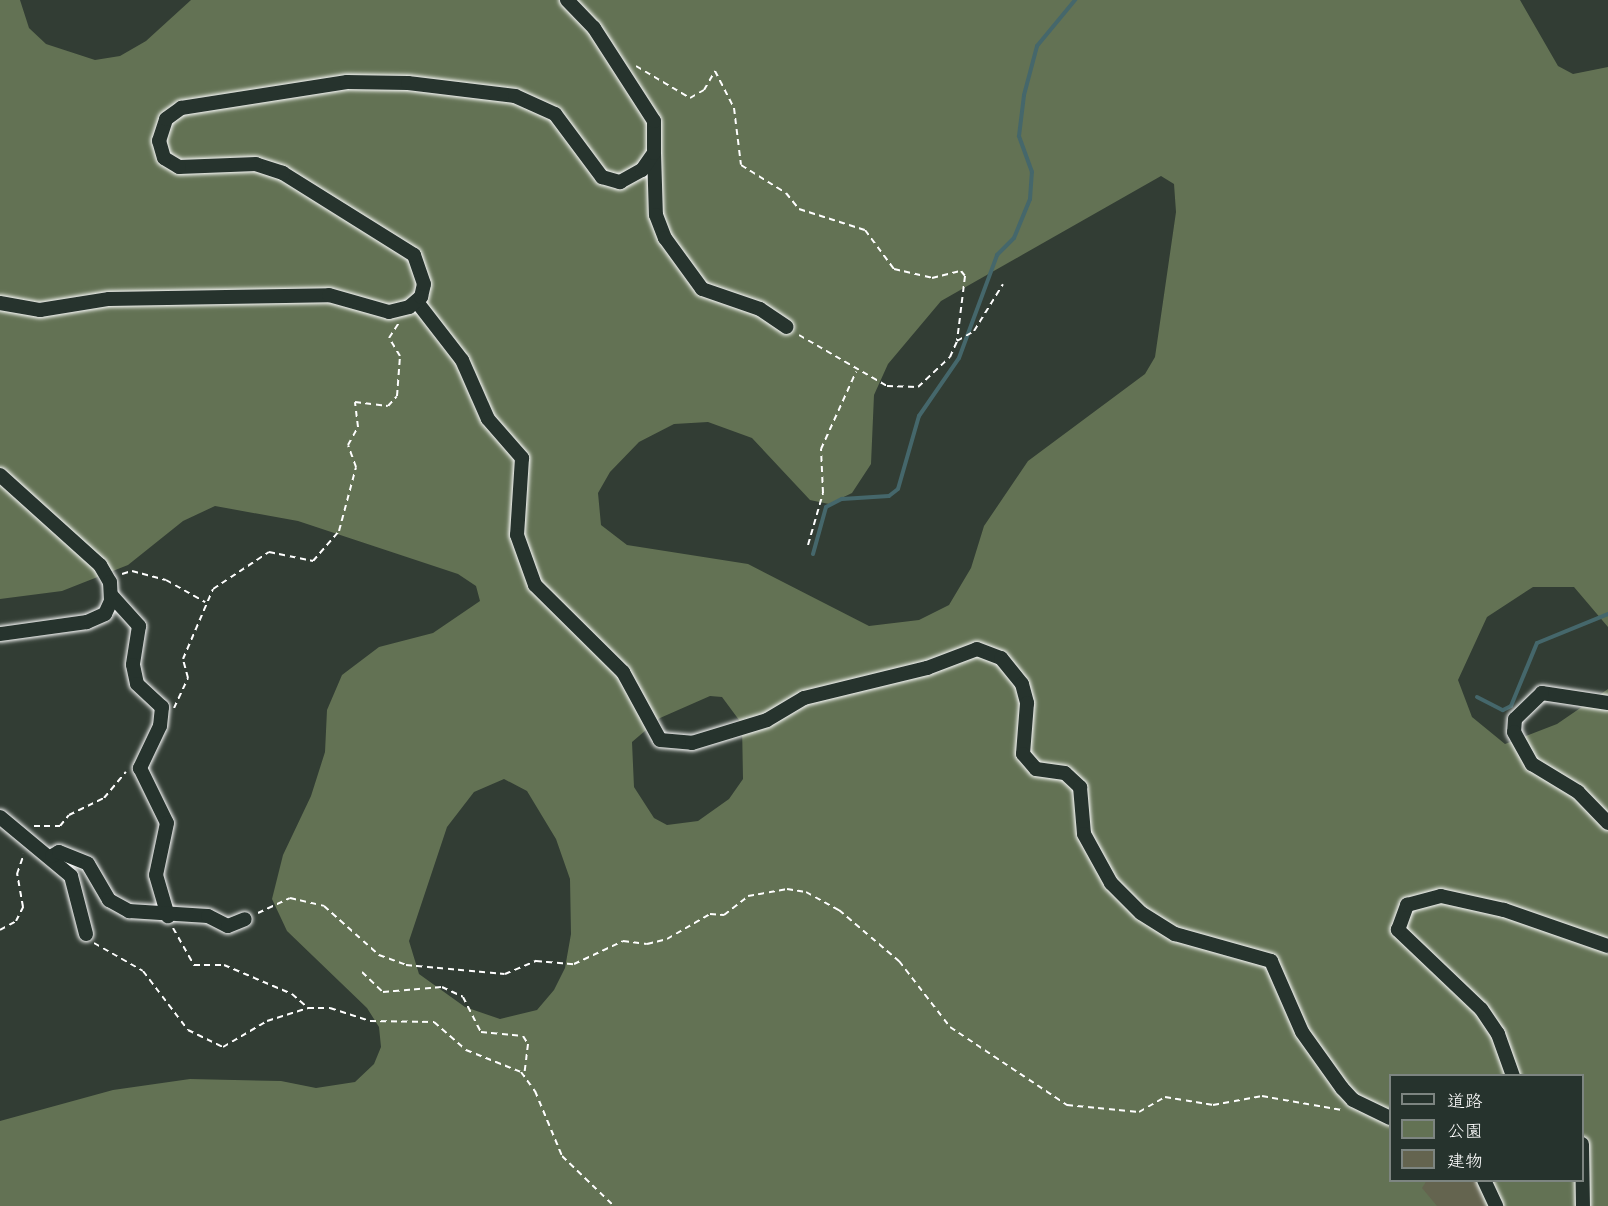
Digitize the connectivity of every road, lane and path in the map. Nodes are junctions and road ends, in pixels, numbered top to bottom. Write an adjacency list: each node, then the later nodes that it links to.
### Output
1 (567, 0): 2 (street)
2 (615, 60): 3 (street); 9 (path)
3 (654, 153): 5 (street); 8 (street)
4 (1003, 284): 9 (path)
5 (417, 302): 7 (street); 33 (street)
6 (0, 303): 7 (street)
7 (402, 310): 15 (path)
8 (787, 327): 10 (path)
9 (957, 341): 10 (path)
10 (856, 372): 12 (path)
11 (0, 475): 13 (street)
12 (808, 545)
13 (108, 579): 14 (street); 15 (path)
14 (111, 595): 16 (street); 18 (street)
15 (206, 602): 18 (path)
16 (0, 634)
17 (1608, 703): 21 (street)
18 (162, 707): 19 (street)
19 (144, 753): 22 (path); 24 (street)
20 (0, 817): 22 (street)
21 (1608, 823)
22 (28, 838): 23 (street); 26 (path)
23 (52, 856): 24 (street); 27 (street)
24 (168, 916): 25 (street); 30 (path)
25 (245, 919): 33 (path)
26 (0, 930)
27 (86, 934): 30 (path)
28 (1608, 945): 31 (street)
29 (362, 972): 32 (path)
30 (308, 1008): 32 (path)
31 (1512, 1074)
32 (524, 1076): 37 (path)
33 (1360, 1104): 34 (street)
34 (1389, 1118)
35 (1485, 1182): 38 (street)
36 (1583, 1182): 39 (street)
37 (614, 1206)
38 (1496, 1206)
39 (1583, 1206)

